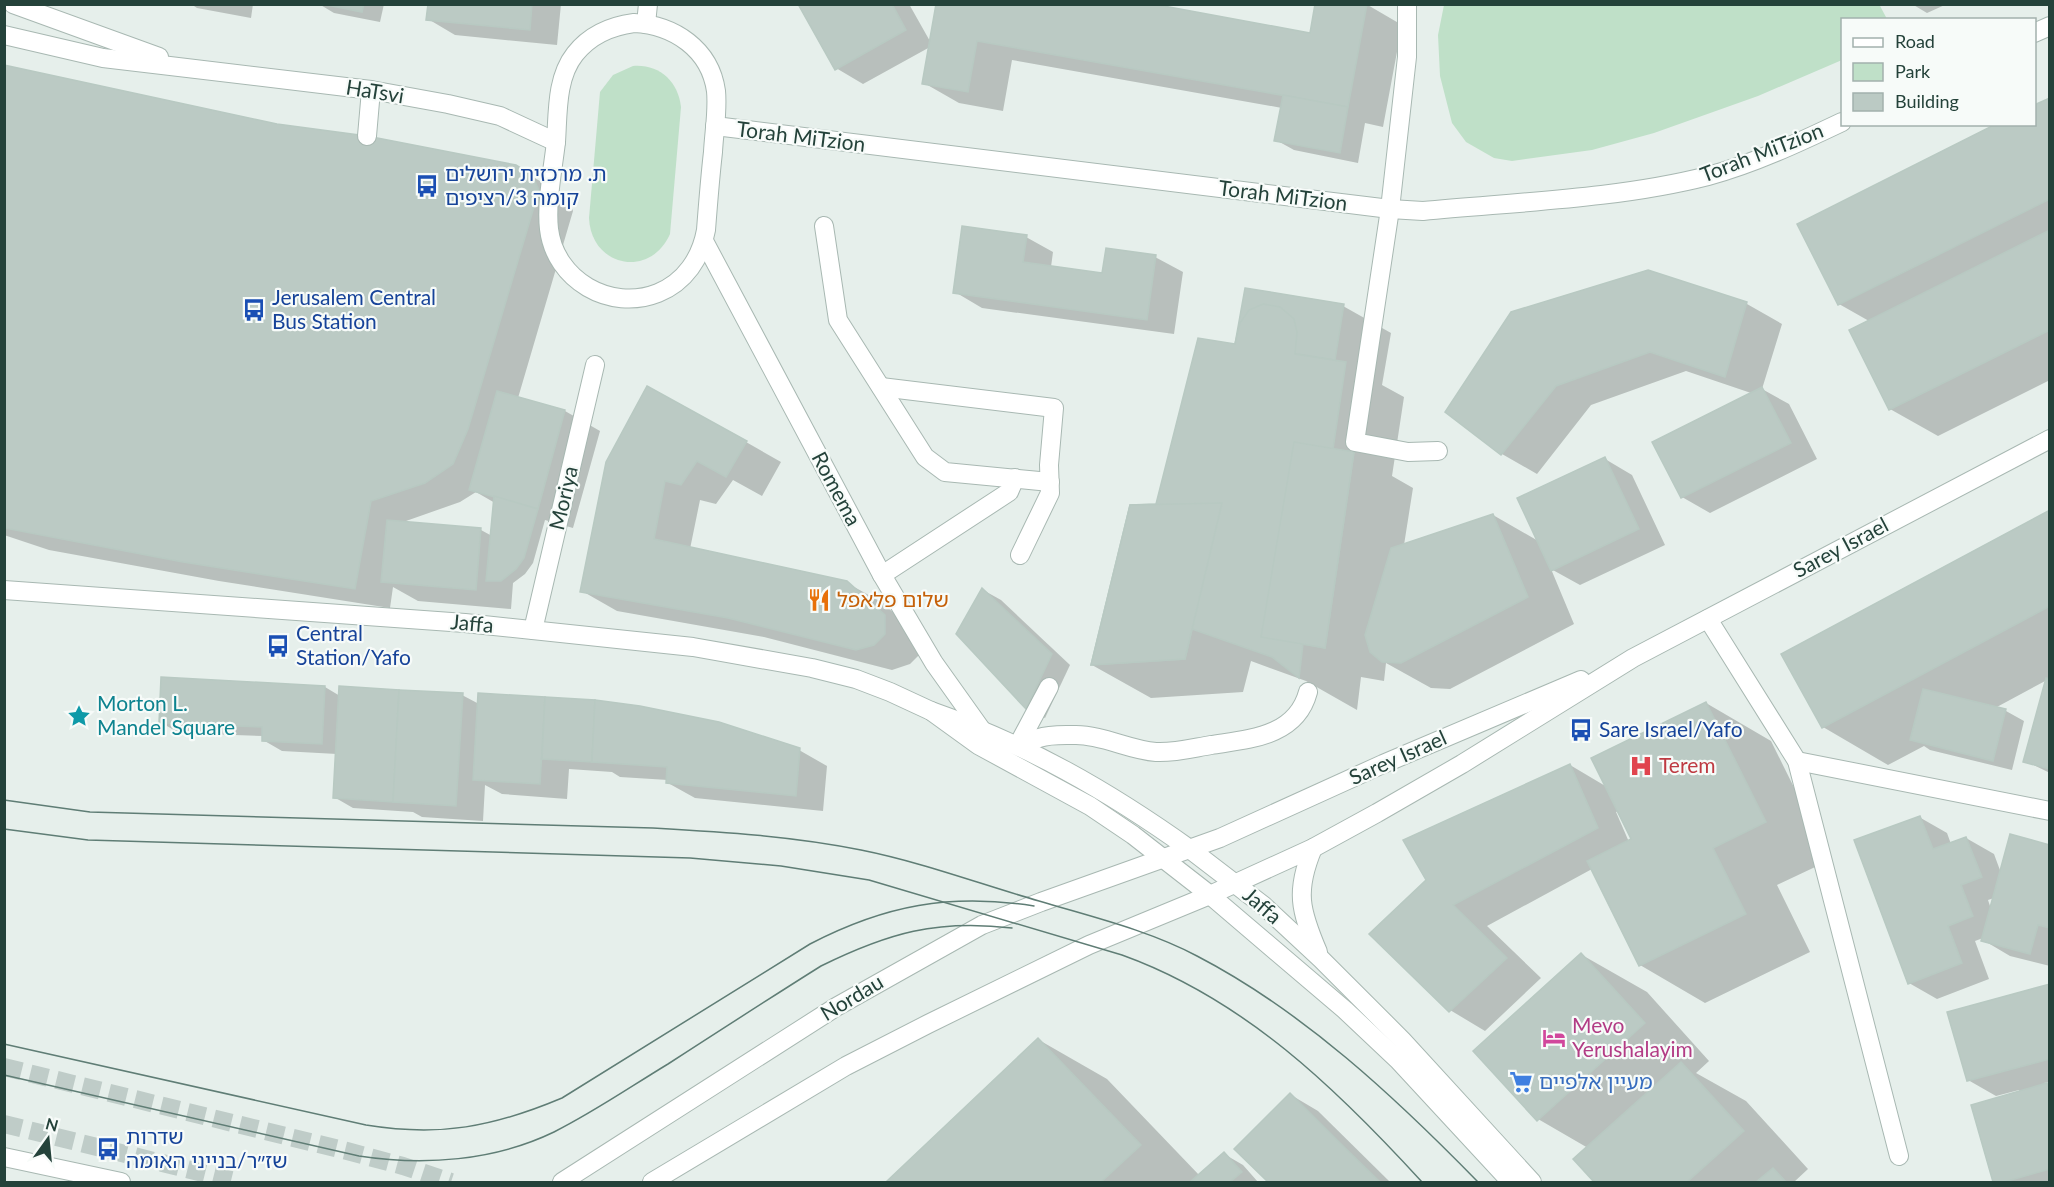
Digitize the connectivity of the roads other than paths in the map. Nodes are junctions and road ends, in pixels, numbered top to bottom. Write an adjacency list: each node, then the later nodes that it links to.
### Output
1 (13, 4): 6 (street, HaTsvi)
2 (648, 4): 4 (street)
3 (1407, 4): 12 (street)
4 (646, 24): 9 (street); 11 (street)
5 (4, 35): 6 (street, HaTsvi)
6 (189, 68): 7 (street, HaTsvi)
7 (371, 90): 10 (street); 11 (street, HaTsvi)
8 (1841, 122): 12 (street, Torah MiTzion)
9 (715, 126): 12 (street, Torah MiTzion); 14 (street)
10 (367, 136)
11 (556, 142): 14 (street)
12 (1390, 209): 18 (street)
13 (824, 226): 16 (street)
14 (704, 241): 22 (street, Romema)
15 (595, 365): 25 (street, Moriya)
16 (880, 387): 19 (street); 20 (street)
17 (2049, 439): 24 (street, Sarey Israel)
18 (1438, 451)
19 (1015, 478): 20 (street); 22 (street)
20 (1050, 482): 21 (street)
21 (1020, 555)
22 (882, 574): 30 (street, Romema)
23 (4, 591): 25 (street, Jaffa)
24 (1708, 619): 26 (street, Sarey Israel); 32 (street)
25 (532, 630): 29 (street, Jaffa)
26 (1633, 658): 34 (street, Sarey Israel); 35 (street, Sarey Israel)
27 (1049, 687): 31 (street)
28 (1308, 692): 31 (street)
29 (931, 711): 30 (street, Jaffa); 36 (street, Jaffa)
30 (981, 729): 31 (street, Jaffa)
31 (1018, 745): 35 (street, Jaffa)
32 (1797, 761): 33 (street); 40 (street)
33 (2049, 811)
34 (1312, 848): 37 (street, Sarey Israel); 39 (street)
35 (1191, 850): 36 (street, Sarey Israel); 37 (street, Jaffa)
36 (1165, 859): 38 (street, Jaffa); 44 (street, Nordau)
37 (1236, 883): 38 (street, Sarey Israel); 39 (street, Jaffa)
38 (1210, 895): 42 (street); 47 (street, Jaffa)
39 (1321, 959): 48 (street, Jaffa)
40 (1899, 1156)
41 (4, 1157): 43 (street)
42 (684, 1162): 45 (street); 46 (street)
43 (121, 1182)
44 (562, 1182)
45 (652, 1182)
46 (673, 1182)
47 (1511, 1182)
48 (1532, 1182)

